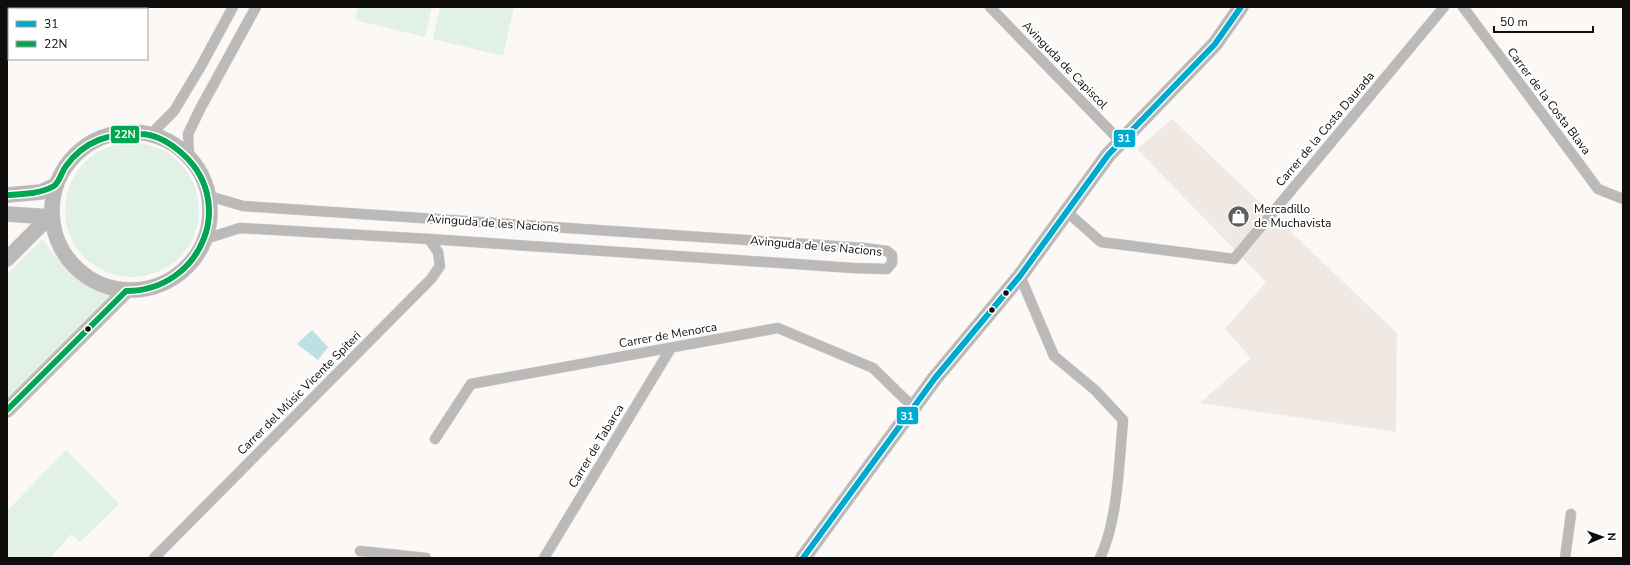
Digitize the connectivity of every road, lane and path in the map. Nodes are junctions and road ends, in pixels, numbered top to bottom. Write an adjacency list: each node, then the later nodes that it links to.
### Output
1 (256, 7): 9 (street)
2 (990, 7): 8 (street, Avinguda de Capiscol)
3 (1241, 7): 8 (street)
4 (1444, 7): 14 (street, Carrer de la Costa Daurada)
5 (1463, 7): 13 (street, Carrer de la Costa Blava)
6 (230, 9): 7 (street)
7 (151, 134): 9 (street); 10 (street)
8 (1121, 142): 14 (street)
9 (189, 157): 12 (street)
10 (56, 185): 11 (street); 16 (street)
11 (7, 195)
12 (209, 196): 17 (street); 18 (street, Avinguda de les Nacions)
13 (1623, 199)
14 (1066, 212): 20 (street)
15 (7, 214): 16 (street)
16 (52, 219): 19 (street); 21 (street)
17 (206, 239): 18 (street, Avinguda de les Nacions); 21 (street)
18 (429, 239): 28 (street, Carrer del Músic Vicente Spiteri)
19 (7, 259)
20 (1020, 276): 23 (street); 32 (street)
21 (126, 291): 24 (street)
22 (671, 348): 23 (street, Carrer de Menorca); 25 (street, Carrer de Menorca); 30 (street, Carrer de Tabarca)
23 (913, 407): 31 (street)
24 (7, 410)
25 (435, 439)
26 (1570, 514): 33 (street)
27 (360, 551): 29 (street)
28 (154, 558)
29 (426, 558)
30 (544, 558)
31 (803, 558)
32 (1100, 558)
33 (1565, 558)

